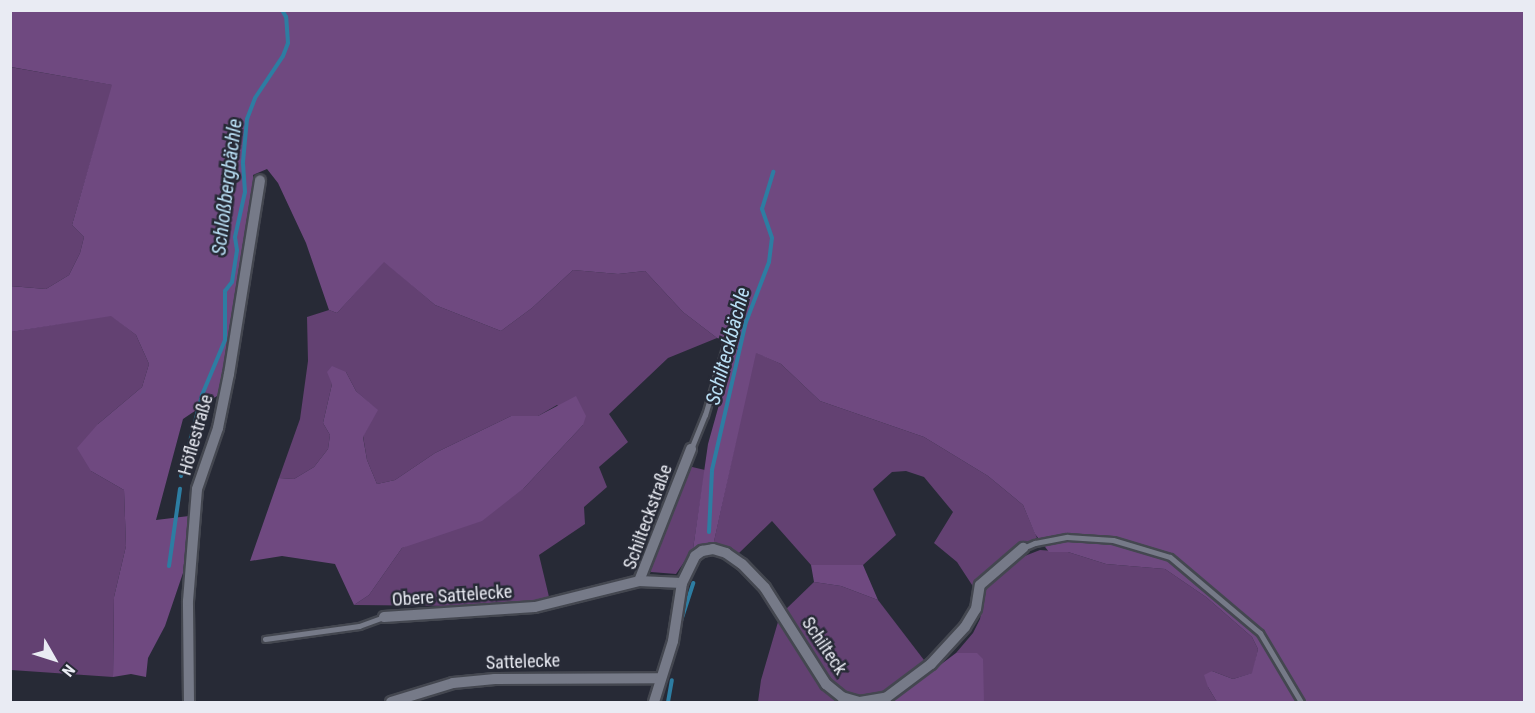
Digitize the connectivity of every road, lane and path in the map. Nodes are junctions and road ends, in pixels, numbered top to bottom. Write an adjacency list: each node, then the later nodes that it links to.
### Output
1 (260, 180): 10 (street, Höflestraße)
2 (726, 345): 3 (lane, Schilteckstraße)
3 (691, 448): 5 (street, Schilteckstraße)
4 (1023, 548): 6 (street, Schilteck); 13 (lane)
5 (639, 581): 6 (street, Schilteckstraße); 7 (street, Obere Sattelecke)
6 (682, 583): 9 (street)
7 (384, 617): 8 (lane, Obere Sattelecke)
8 (265, 639)
9 (660, 678): 11 (street, Sattelecke); 12 (street)
10 (189, 702)
11 (391, 702)
12 (654, 702)
13 (1301, 702)

